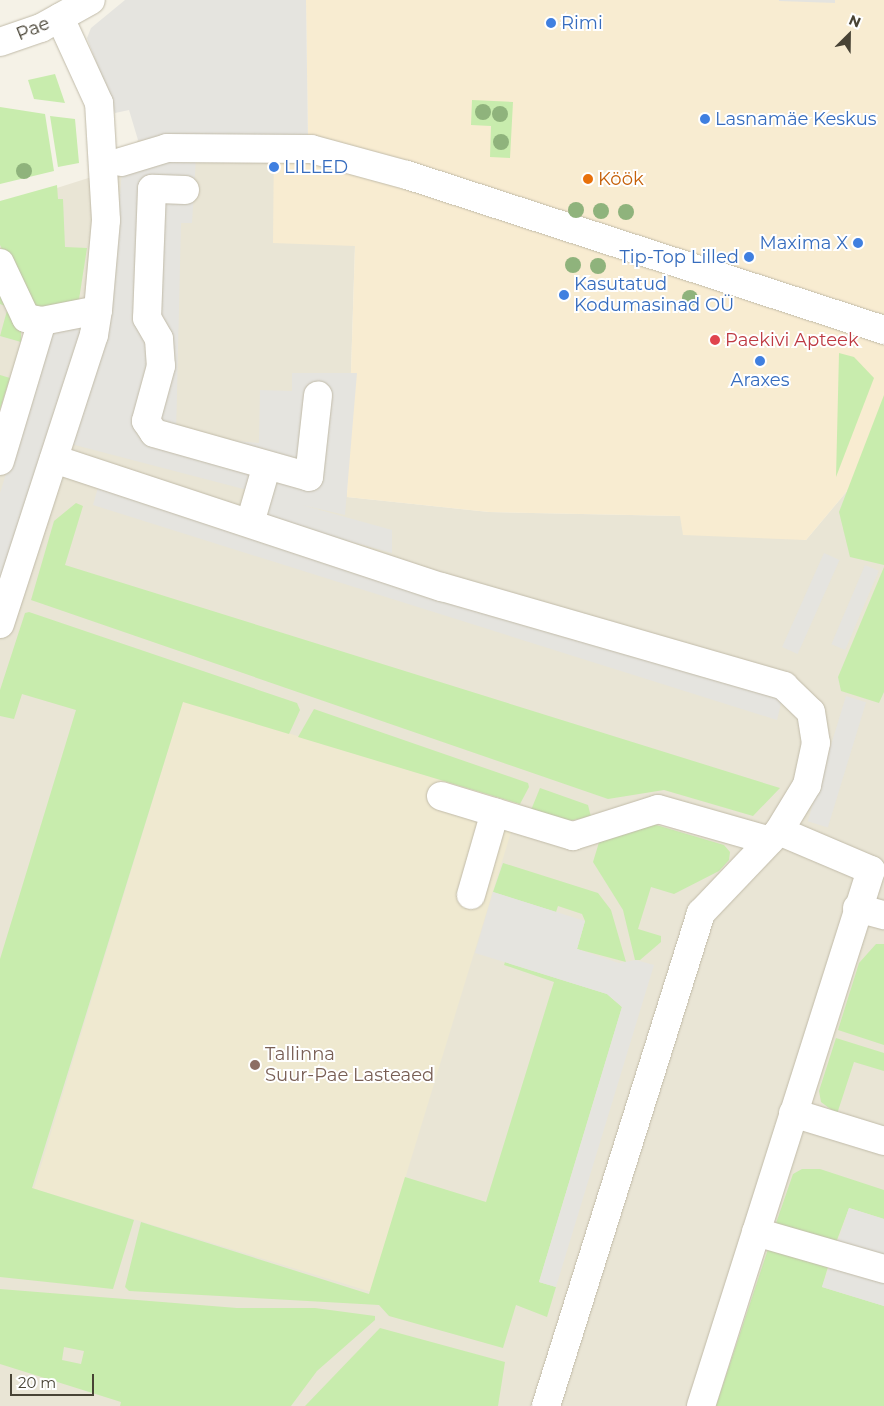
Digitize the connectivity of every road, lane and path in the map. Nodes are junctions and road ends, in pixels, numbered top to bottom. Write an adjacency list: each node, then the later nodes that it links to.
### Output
1 (91, 0): 2 (street, Pae)
2 (60, 18): 3 (street, Pae); 7 (street)
3 (0, 42)
4 (121, 162): 9 (street)
5 (185, 190): 13 (street)
6 (0, 263): 8 (street)
7 (98, 310): 8 (street); 11 (street)
8 (42, 321): 12 (street)
9 (884, 330)
10 (318, 395): 13 (street)
11 (54, 459): 14 (street); 15 (street)
12 (0, 461)
13 (267, 465): 14 (street)
14 (250, 523): 18 (street)
15 (0, 624)
16 (441, 796): 17 (street)
17 (495, 812): 18 (street); 19 (street)
18 (774, 836): 20 (street); 26 (street)
19 (471, 895)
20 (857, 908): 21 (street); 22 (street)
21 (884, 915)
22 (793, 1113): 23 (street); 24 (street)
23 (884, 1140)
24 (756, 1232): 25 (street); 27 (street)
25 (884, 1269)
26 (546, 1406)
27 (701, 1406)

